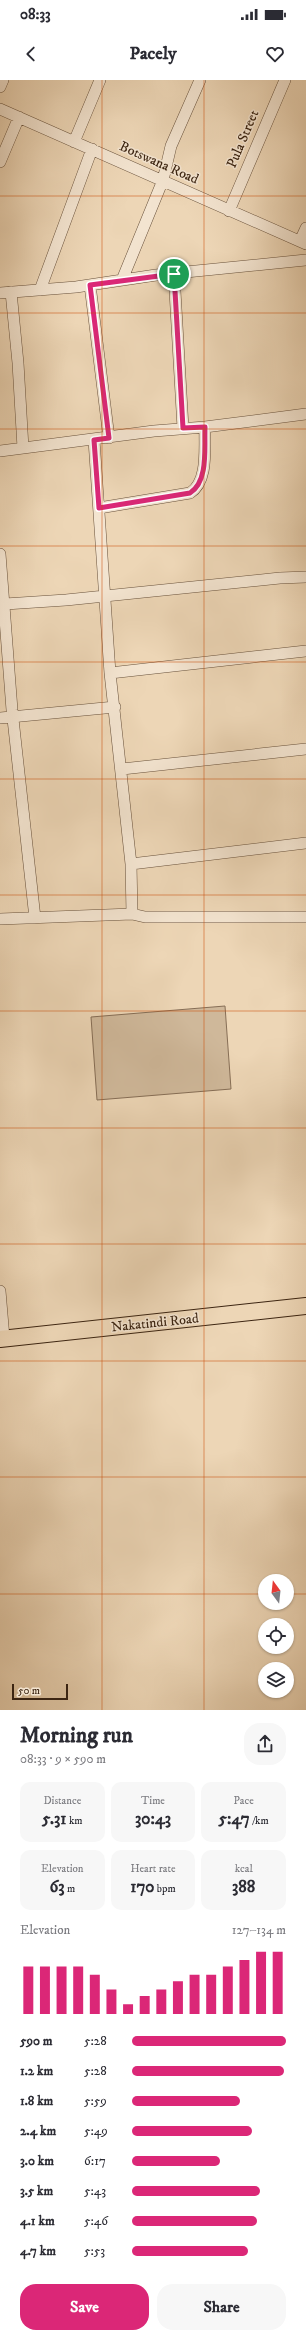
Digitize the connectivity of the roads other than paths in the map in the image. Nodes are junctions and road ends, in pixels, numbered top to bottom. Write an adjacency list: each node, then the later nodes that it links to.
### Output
1 (3, 80): 5 (street)
2 (100, 80): 8 (street)
3 (200, 80): 11 (street)
4 (285, 80): 12 (street, Pula Street)
5 (0, 87)
6 (0, 109): 7 (street, Botswana Road)
7 (19, 117): 8 (street, Botswana Road); 10 (street)
8 (74, 142): 9 (street, Botswana Road)
9 (92, 150): 11 (street, Botswana Road); 19 (street)
10 (0, 162)
11 (163, 180): 12 (street, Botswana Road); 17 (street)
12 (229, 211): 14 (street, Botswana Road)
13 (306, 228): 14 (street)
14 (303, 242)
15 (306, 260): 16 (street)
16 (174, 274): 17 (street); 23 (street)
17 (122, 280): 18 (street)
18 (90, 285): 19 (street); 24 (street)
19 (40, 290): 20 (street)
20 (6, 292): 26 (street)
21 (306, 414): 22 (street)
22 (205, 427): 23 (street); 28 (street)
23 (183, 428): 24 (street)
24 (109, 438): 25 (street)
25 (94, 440): 26 (street); 28 (street)
26 (23, 448): 27 (street)
27 (0, 451)
28 (99, 508): 31 (street)
29 (0, 555): 32 (street)
30 (306, 577): 31 (street)
31 (106, 596): 32 (street); 34 (street)
32 (5, 604): 36 (street)
33 (306, 651): 34 (street)
34 (110, 673): 35 (street)
35 (115, 707): 36 (street); 39 (street)
36 (13, 717): 37 (street); 44 (street)
37 (0, 718)
38 (306, 749): 39 (street)
39 (122, 769): 41 (street)
40 (306, 843): 41 (street)
41 (131, 864): 42 (street)
42 (132, 914): 43 (street); 44 (street)
43 (306, 917)
44 (34, 918): 45 (street)
45 (0, 919)
46 (0, 1291): 48 (street)
47 (306, 1306): 48 (highway, Nakatindi Road)
48 (2, 1338)

